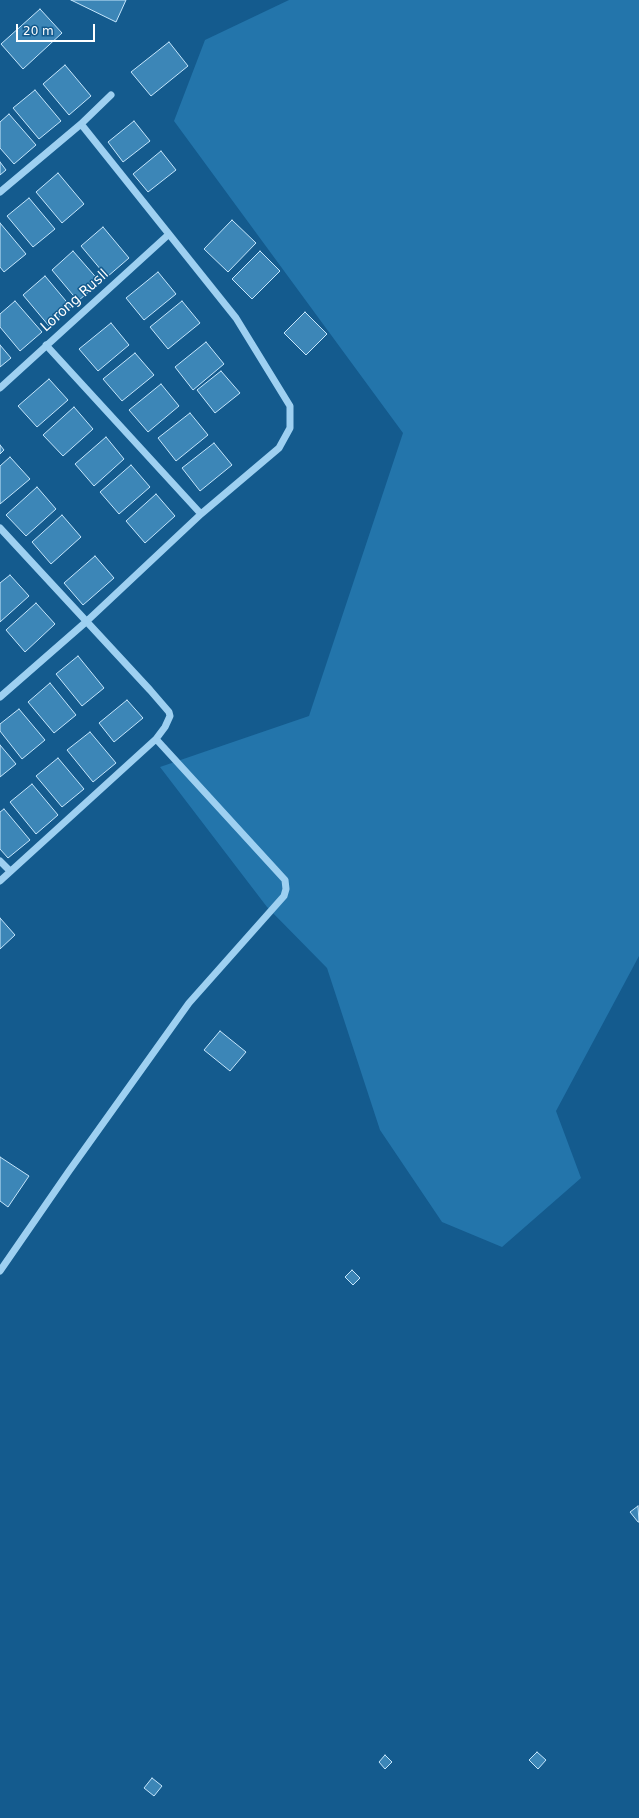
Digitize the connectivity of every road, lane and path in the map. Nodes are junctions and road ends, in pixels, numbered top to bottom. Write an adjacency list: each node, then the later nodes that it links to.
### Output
1 (111, 95): 2 (street)
2 (81, 124): 3 (street); 4 (street)
3 (0, 192)
4 (168, 235): 5 (street, Lorong Rusll); 7 (street)
5 (46, 345): 6 (street, Lorong Rusll); 7 (street)
6 (0, 388)
7 (201, 514): 9 (street)
8 (0, 528): 9 (street)
9 (87, 622): 10 (street); 11 (street)
10 (0, 697)
11 (156, 739): 13 (street); 15 (street)
12 (0, 861): 13 (street)
13 (10, 871): 14 (street)
14 (0, 881)
15 (0, 1271)

